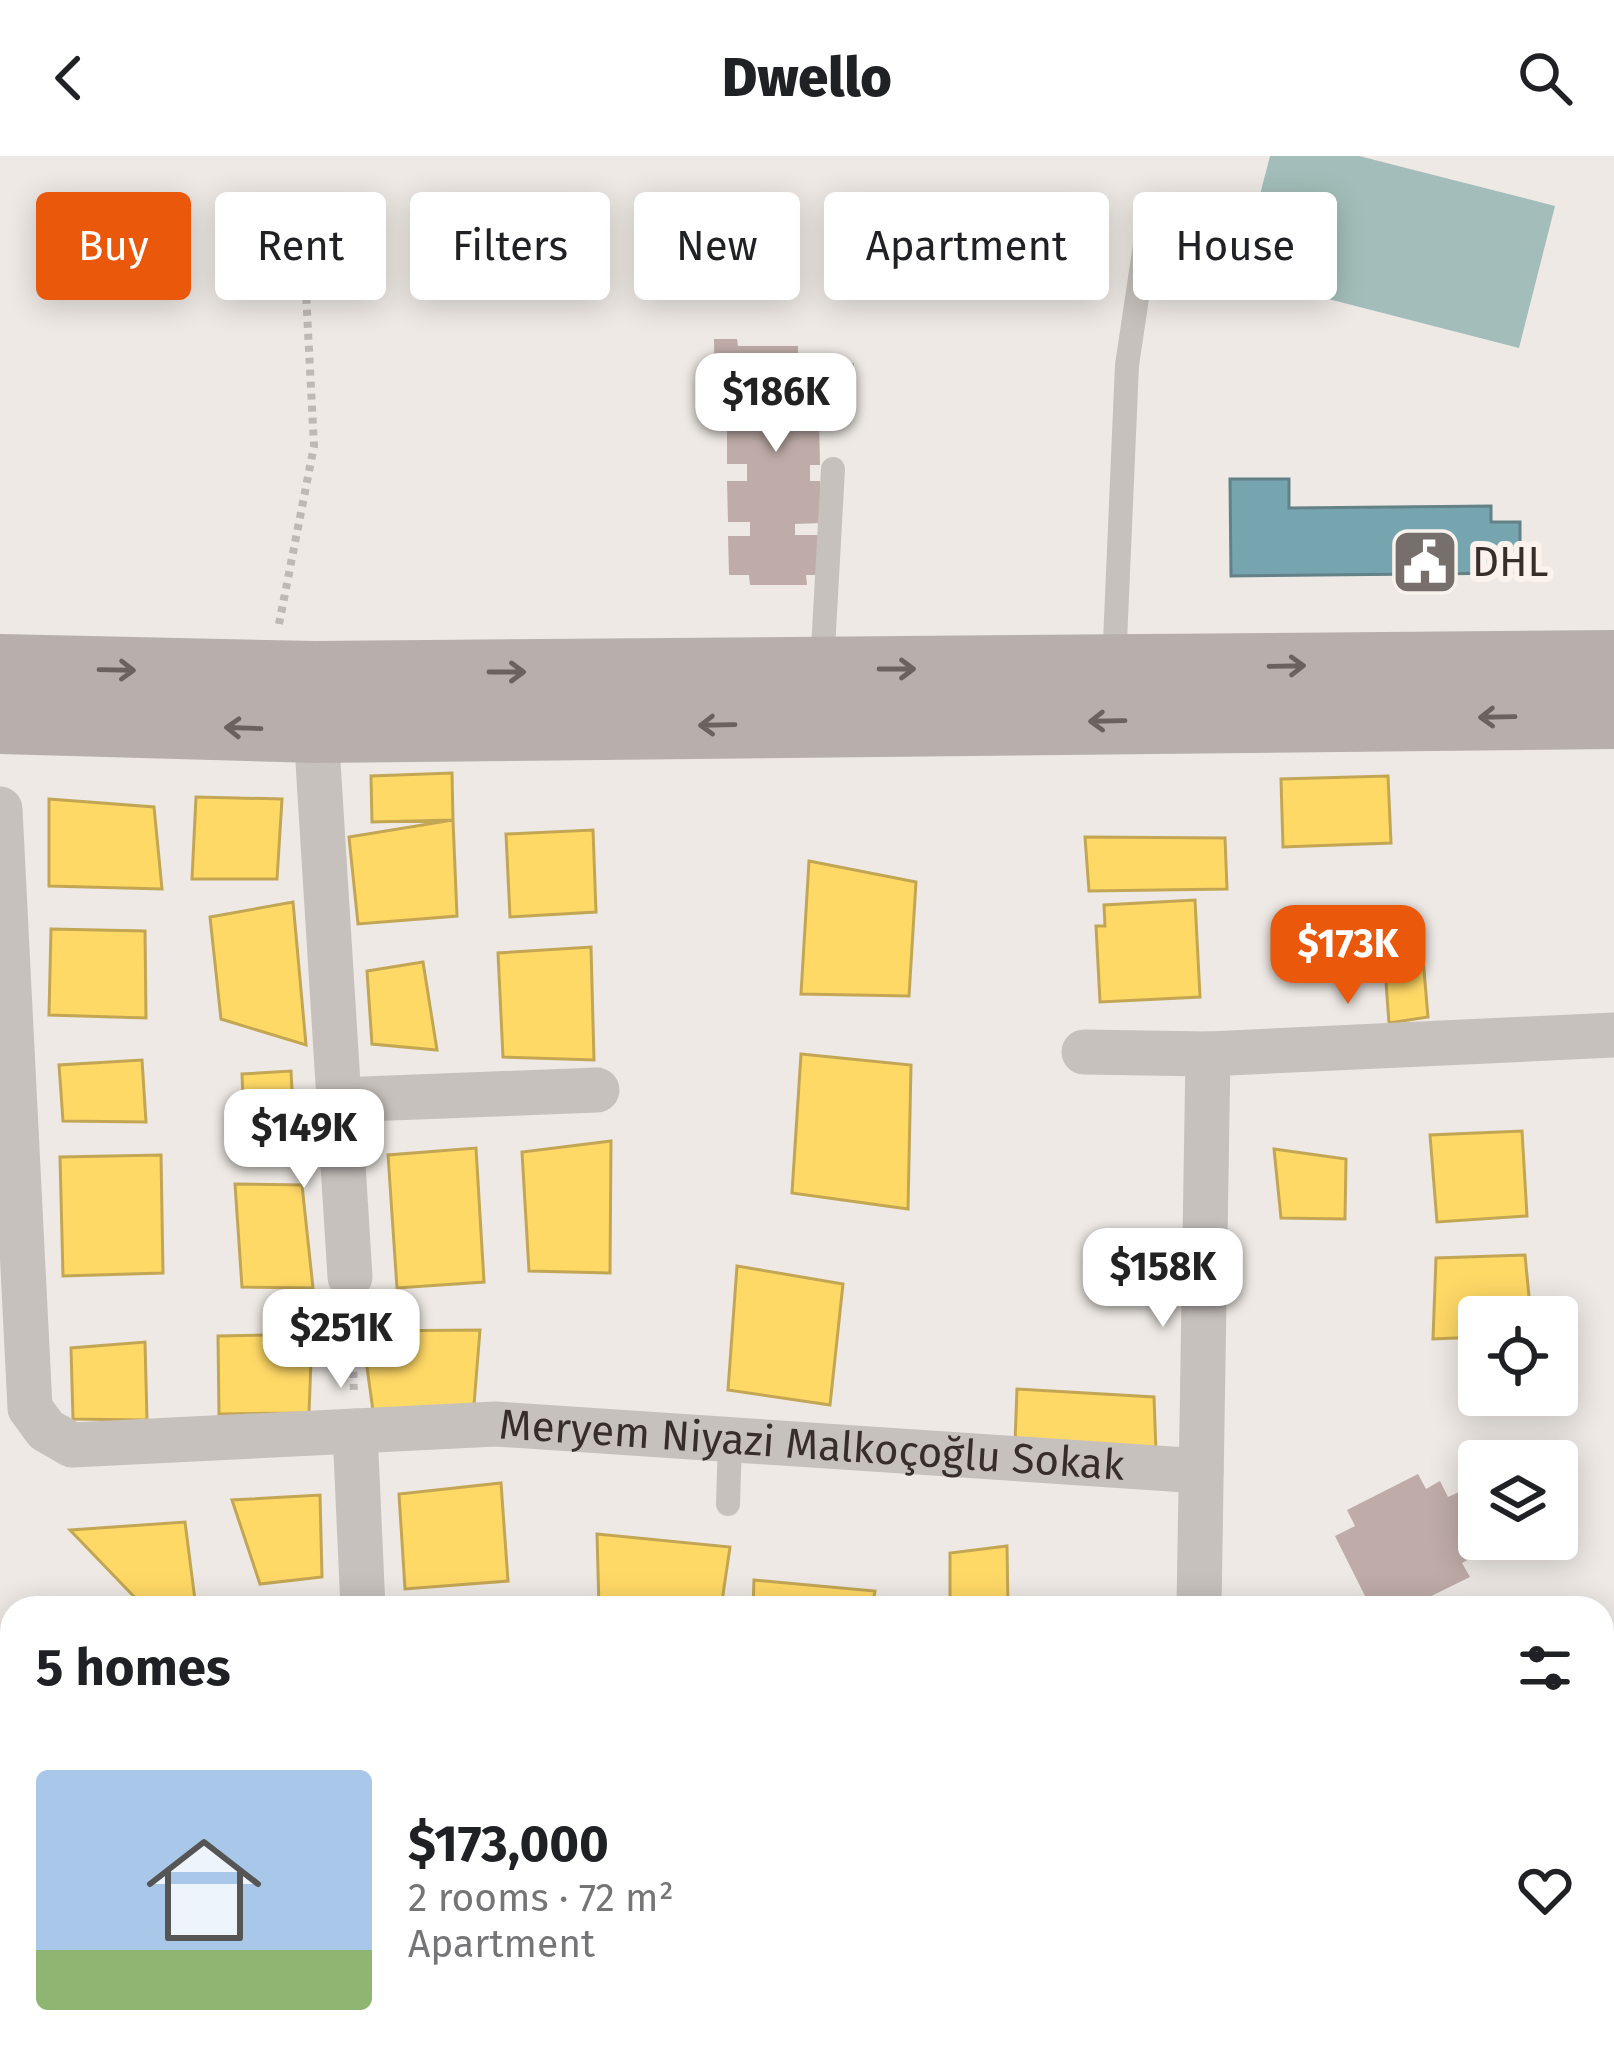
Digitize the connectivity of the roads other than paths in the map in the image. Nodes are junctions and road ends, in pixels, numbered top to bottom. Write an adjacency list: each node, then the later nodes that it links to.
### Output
1 (1137, 300): 5 (lane)
2 (833, 469): 6 (lane)
3 (1614, 663): 5 (main road, one-way to 3)
4 (0, 667): 6 (main road, one-way to 6)
5 (1114, 668): 6 (main road, one-way to 5)
6 (822, 670)
7 (1614, 716): 9 (main road, one-way to 9)
8 (0, 721): 9 (main road, one-way to 8)
9 (316, 730): 15 (street)
10 (0, 809): 17 (street, Meryem Niyazi Malkoçoğlu Sokak)
11 (1614, 1035): 13 (street)
12 (1084, 1052): 13 (street)
13 (1208, 1054): 19 (street)
14 (597, 1090): 15 (street)
15 (339, 1100): 16 (street)
16 (350, 1276)
17 (355, 1431): 18 (street, Meryem Niyazi Malkoçoğlu Sokak); 21 (street)
18 (730, 1440): 19 (street, Meryem Niyazi Malkoçoğlu Sokak); 20 (lane)
19 (1201, 1471): 22 (street)
20 (728, 1504)
21 (362, 1596)
22 (1199, 1596)

